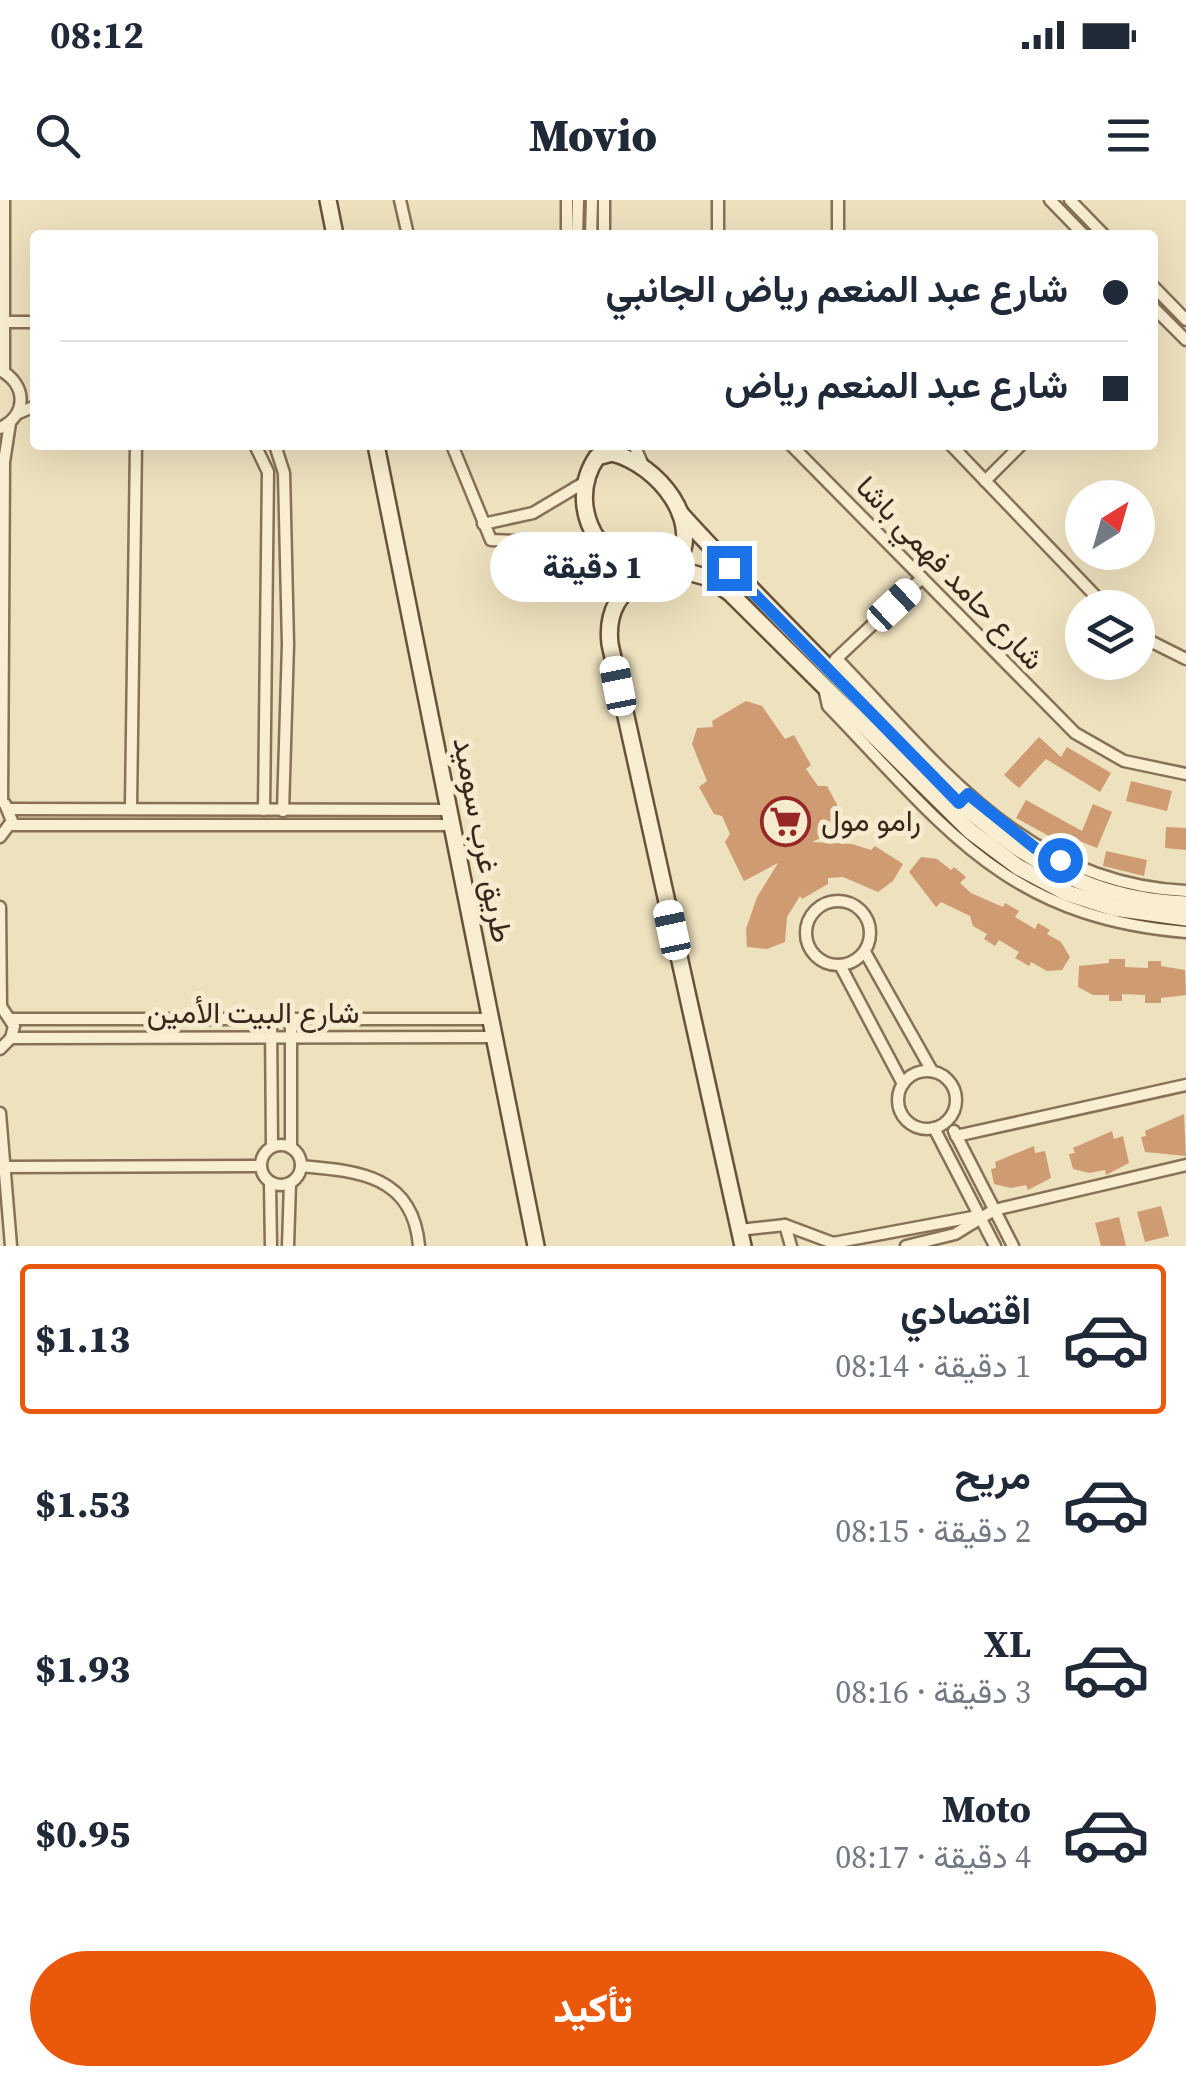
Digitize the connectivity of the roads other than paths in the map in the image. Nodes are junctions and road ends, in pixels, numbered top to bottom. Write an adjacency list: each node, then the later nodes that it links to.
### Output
1 (4, 200): 25 (street)
2 (328, 200): 12 (street)
3 (400, 200): 13 (street)
4 (567, 200): 14 (street)
5 (578, 200): 15 (street)
6 (592, 200): 16 (street)
7 (604, 200): 17 (street)
8 (718, 200): 18 (street)
9 (838, 200): 19 (street)
10 (1050, 200): 20 (street)
11 (1070, 200): 21 (street)
12 (334, 230)
13 (407, 230)
14 (567, 230)
15 (577, 230)
16 (591, 230)
17 (604, 230)
18 (718, 230)
19 (838, 230)
20 (1079, 230)
21 (1099, 230)
22 (1158, 291): 24 (street)
23 (1158, 312): 27 (street)
24 (1186, 320)
25 (2, 322): 26 (street); 28 (street)
26 (30, 322)
27 (1186, 340)
28 (2, 371): 29 (street)
29 (18, 384): 30 (street); 32 (street)
30 (30, 388)
31 (30, 408): 32 (street)
32 (19, 412): 33 (street)
33 (5, 426): 62 (street)
34 (136, 450): 63 (street)
35 (257, 450): 54 (street)
36 (277, 450): 56 (street)
37 (377, 450): 65 (street, طريق غرب سوميد)
38 (454, 450): 48 (street)
39 (591, 450): 45 (street)
40 (636, 450): 44 (street)
41 (796, 450): 52 (street, شارع حامد فهمي باشا)
42 (956, 450): 46 (street)
43 (1017, 450): 46 (street)
44 (644, 466): 45 (street); 47 (street)
45 (586, 476): 48 (street); 49 (street)
46 (985, 481): 53 (street)
47 (680, 513): 50 (street); 58 (street)
48 (483, 524): 49 (street)
49 (628, 568): 51 (street)
50 (674, 568): 51 (street); 58 (street)
51 (645, 572): 104 (street)
52 (922, 578): 58 (street); 60 (street, شارع حامد فهمي باشا)
53 (1089, 590)
54 (269, 643): 56 (street); 64 (street)
55 (1155, 643): 57 (street)
56 (288, 644): 64 (street)
57 (1186, 658)
58 (826, 673): 59 (street); 61 (street)
59 (865, 735): 72 (street); 73 (street)
60 (1186, 774)
61 (963, 799): 69 (street); 70 (street)
62 (4, 804): 63 (street); 66 (street)
63 (131, 806): 64 (street)
64 (274, 811): 65 (street); 67 (street)
65 (451, 818): 67 (street); 78 (street, طريق غرب سوميد)
66 (11, 826): 67 (street); 68 (street)
67 (274, 827)
68 (0, 837)
69 (1186, 892)
70 (1186, 904)
71 (0, 907): 76 (street)
72 (1186, 918)
73 (1186, 932)
74 (864, 952): 75 (street); 75 (street); 86 (street)
75 (840, 965): 87 (street)
76 (1, 1006): 77 (street)
77 (12, 1019): 79 (street, شارع البيت الأمين); 82 (street)
78 (491, 1019): 80 (street, شارع البيت الأمين); 81 (street, طريق غرب سوميد)
79 (271, 1020): 80 (street, شارع البيت الأمين); 83 (street)
80 (291, 1020): 84 (street)
81 (494, 1037): 84 (street, شارع البيت الأمين); 110 (street, طريق غرب سوميد)
82 (11, 1038): 83 (street, شارع البيت الأمين); 85 (street)
83 (270, 1038): 84 (street, شارع البيت الأمين); 93 (street)
84 (292, 1038): 94 (street)
85 (0, 1048)
86 (932, 1071): 87 (street); 90 (street)
87 (903, 1084): 91 (street)
88 (1186, 1086): 92 (street)
89 (0, 1112): 98 (street)
90 (948, 1120): 91 (street); 92 (street)
91 (934, 1128): 102 (street)
92 (956, 1136): 101 (street)
93 (272, 1147): 94 (street); 96 (street)
94 (291, 1148): 97 (street)
95 (1186, 1165): 101 (street)
96 (260, 1166): 98 (street); 99 (street)
97 (301, 1166): 100 (street); 109 (street)
98 (4, 1167): 106 (street)
99 (270, 1182): 100 (street); 107 (street)
100 (290, 1184): 108 (street)
101 (994, 1210): 102 (street); 114 (street)
102 (979, 1216): 105 (street); 112 (street); 113 (street)
103 (785, 1225): 104 (street); 105 (street); 111 (street)
104 (741, 1238)
105 (833, 1245)
106 (11, 1246)
107 (271, 1246)
108 (288, 1246)
109 (419, 1246)
110 (536, 1246)
111 (791, 1246)
112 (906, 1246)
113 (995, 1246)
114 (1013, 1246)

